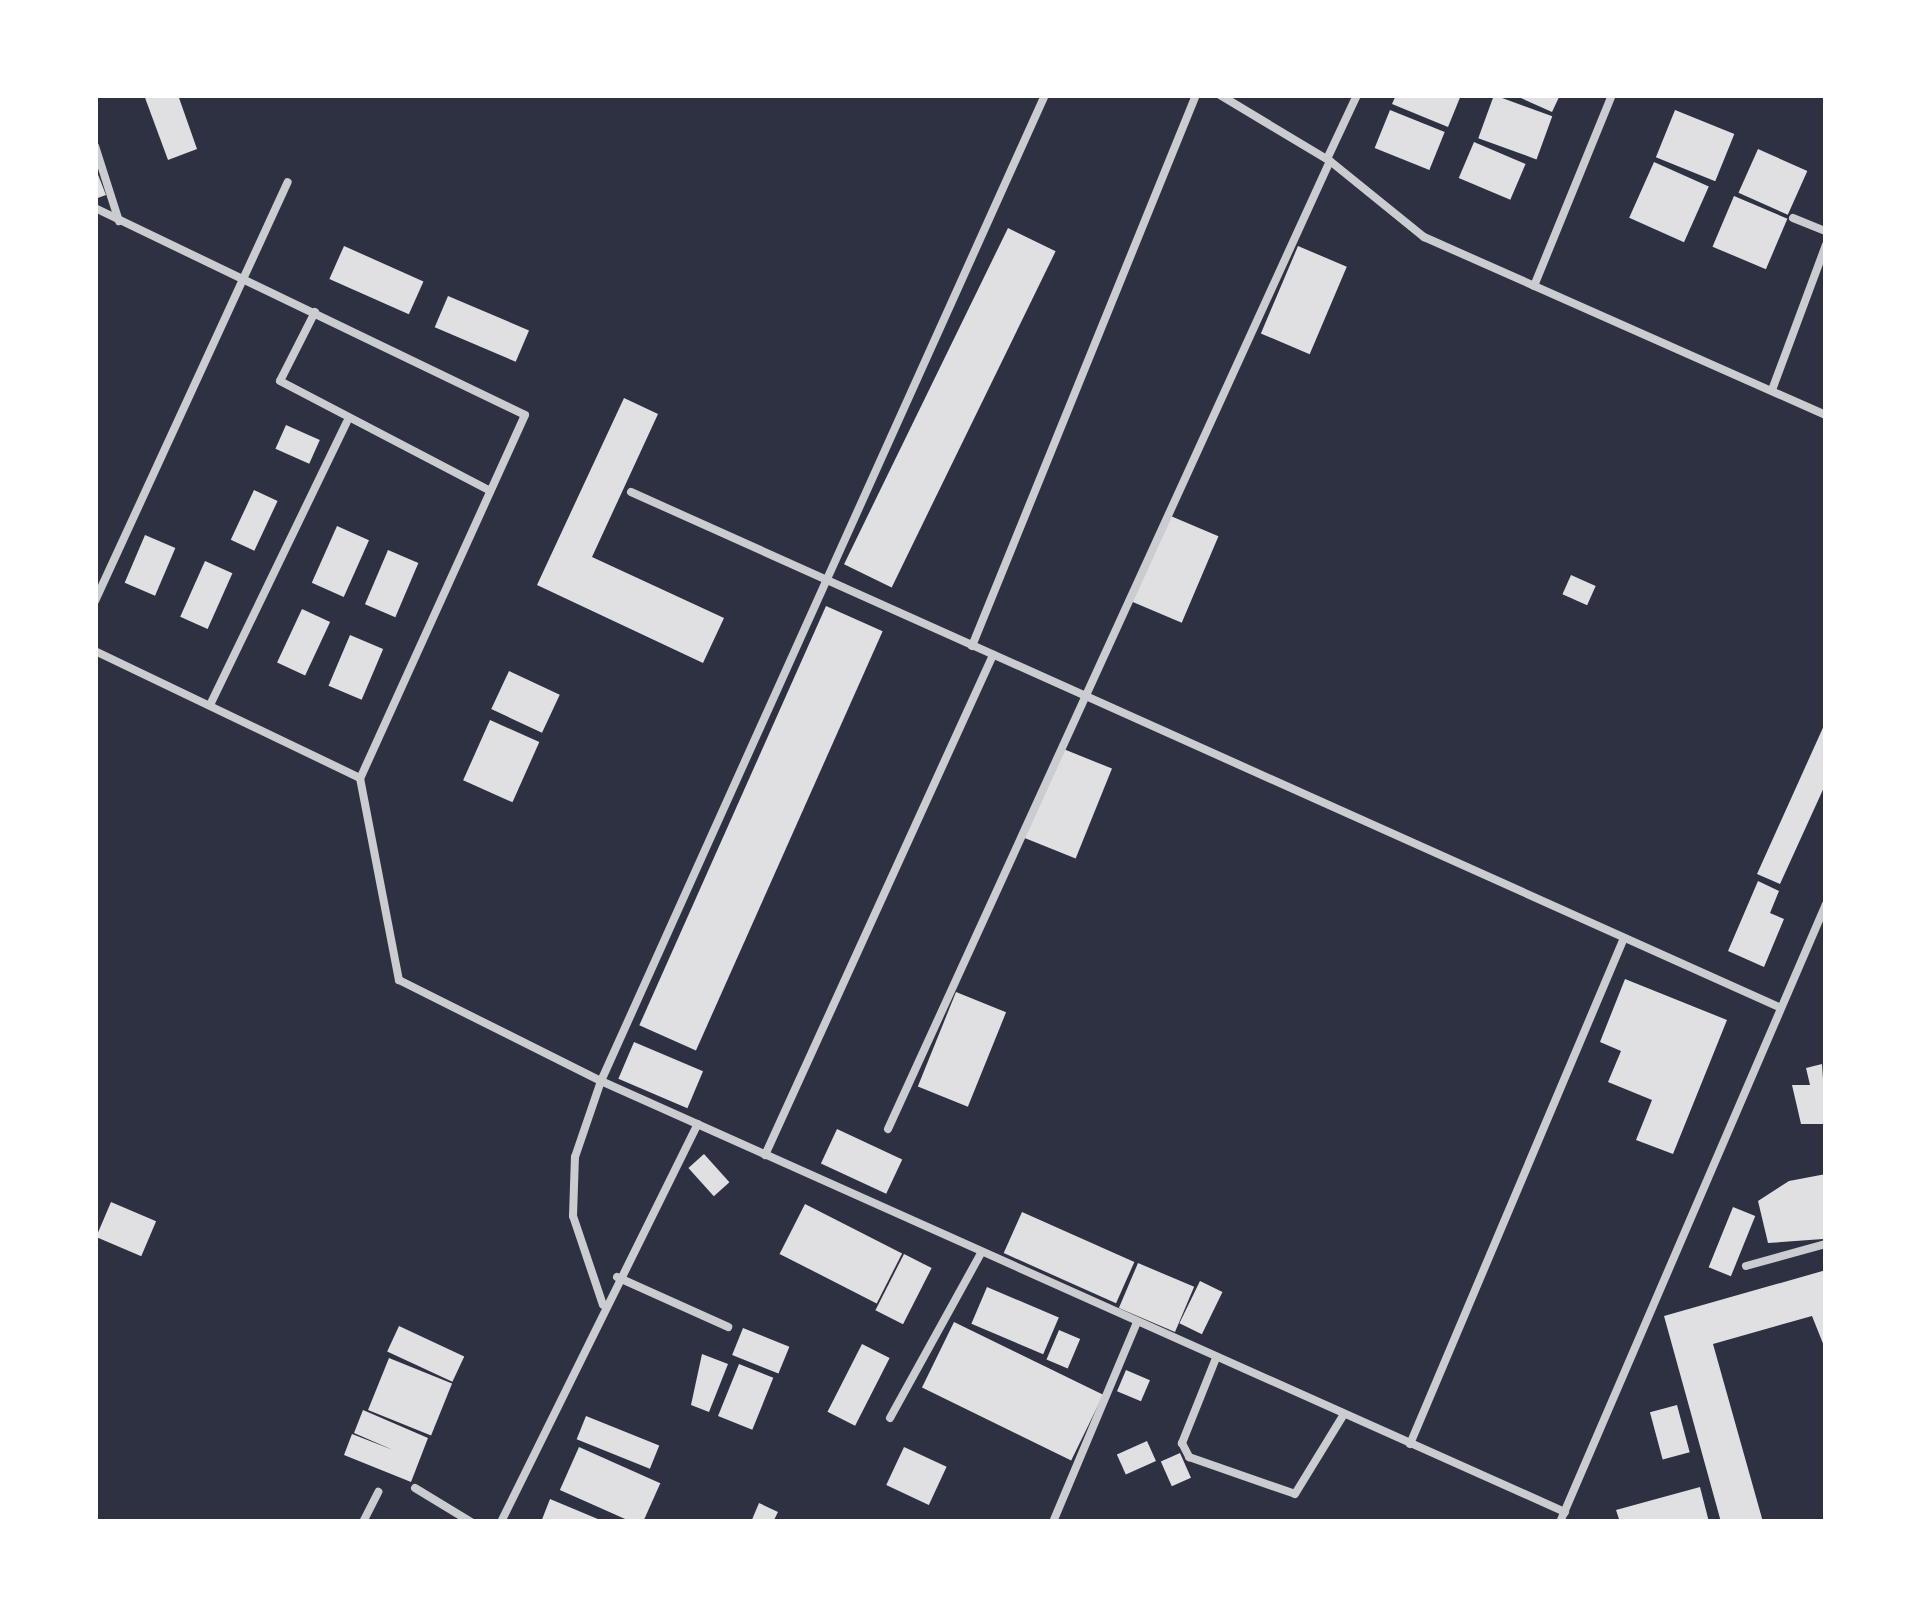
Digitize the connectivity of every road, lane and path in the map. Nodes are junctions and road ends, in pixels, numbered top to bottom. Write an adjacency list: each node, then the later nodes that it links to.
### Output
1 (1045, 95): 22 (lane)
2 (1196, 95): 24 (lane)
3 (1220, 95): 7 (lane)
4 (1357, 95): 7 (lane)
5 (1612, 95): 15 (lane)
6 (95, 146): 11 (lane)
7 (1328, 160): 15 (lane); 27 (lane)
8 (288, 182): 14 (lane)
9 (95, 208): 11 (lane)
10 (1793, 218): 12 (lane)
11 (120, 220): 14 (lane)
12 (1826, 231)
13 (1826, 246): 17 (lane)
14 (245, 278): 16 (lane); 23 (lane)
15 (1534, 286): 17 (lane)
16 (315, 312): 19 (lane); 20 (lane)
17 (1772, 390): 18 (lane)
18 (1826, 415)
19 (347, 422): 20 (lane); 28 (lane)
20 (490, 490): 29 (lane)
21 (631, 492): 22 (lane)
22 (827, 582): 24 (lane); 35 (lane)
23 (95, 601)
24 (972, 646): 26 (lane)
25 (95, 651): 28 (lane)
26 (993, 656): 27 (lane); 38 (lane)
27 (1080, 695): 33 (lane); 37 (lane)
28 (210, 705): 29 (lane)
29 (360, 778): 35 (lane)
30 (1826, 904): 32 (lane)
31 (1826, 931): 32 (lane)
32 (1813, 932): 34 (lane)
33 (1624, 938): 34 (lane); 49 (lane)
34 (1777, 1006): 52 (lane)
35 (601, 1081): 36 (lane); 43 (lane)
36 (698, 1124): 38 (lane); 42 (lane)
37 (888, 1129)
38 (764, 1155): 40 (lane)
39 (1826, 1244): 41 (lane)
40 (980, 1253): 44 (lane); 48 (lane)
41 (1746, 1266)
42 (617, 1278): 43 (lane); 45 (lane)
43 (603, 1305): 55 (lane)
44 (1137, 1322): 46 (lane); 56 (lane)
45 (728, 1328)
46 (1216, 1358): 47 (lane); 47 (lane)
47 (1344, 1414): 49 (lane)
48 (890, 1418)
49 (1410, 1444): 52 (lane)
50 (415, 1488): 54 (lane)
51 (378, 1492): 53 (lane)
52 (1565, 1512): 57 (lane)
53 (363, 1522)
54 (471, 1522)
55 (502, 1522)
56 (1053, 1522)
57 (1560, 1522)

